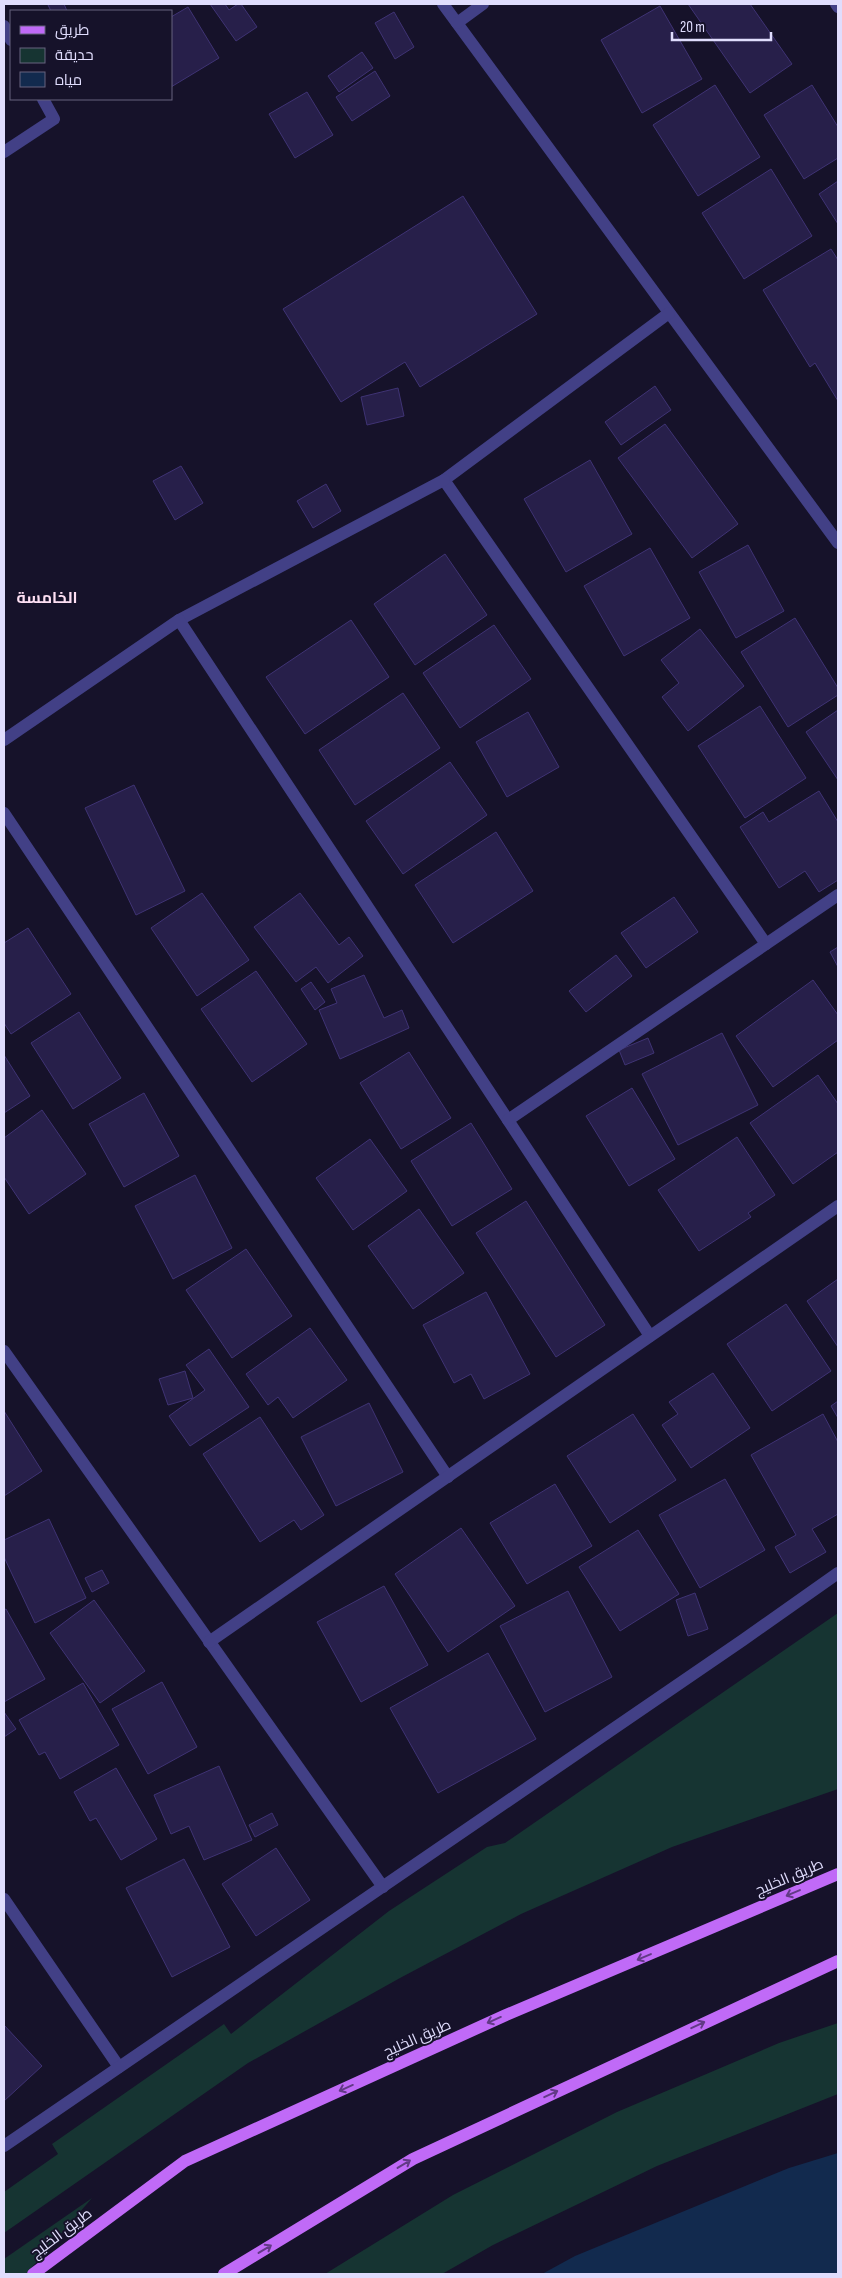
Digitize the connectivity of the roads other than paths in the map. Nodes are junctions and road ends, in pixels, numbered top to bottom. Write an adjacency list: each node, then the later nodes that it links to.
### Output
1 (443, 4): 3 (street)
2 (483, 4): 3 (street)
3 (457, 23): 8 (street)
4 (4, 26): 5 (street)
5 (10, 38)
6 (44, 100): 7 (street)
7 (4, 152)
8 (669, 313): 9 (street); 10 (street)
9 (444, 480): 11 (street); 15 (street)
10 (838, 543)
11 (179, 620): 12 (street); 16 (street)
12 (4, 740)
13 (4, 814): 20 (street)
14 (838, 894): 15 (street)
15 (766, 944): 16 (street)
16 (508, 1120): 18 (street)
17 (838, 1206): 18 (street)
18 (650, 1336): 20 (street)
19 (4, 1351): 22 (street)
20 (448, 1477): 22 (street)
21 (838, 1573): 24 (street)
22 (209, 1642): 24 (street)
23 (838, 1874): 29 (main road, طريق الخليج, one-way to 29)
24 (382, 1887): 27 (street)
25 (4, 1899): 27 (street)
26 (838, 1961): 30 (main road, one-way to 26)
27 (119, 2067): 28 (street)
28 (4, 2146)
29 (33, 2274)
30 (224, 2274)

